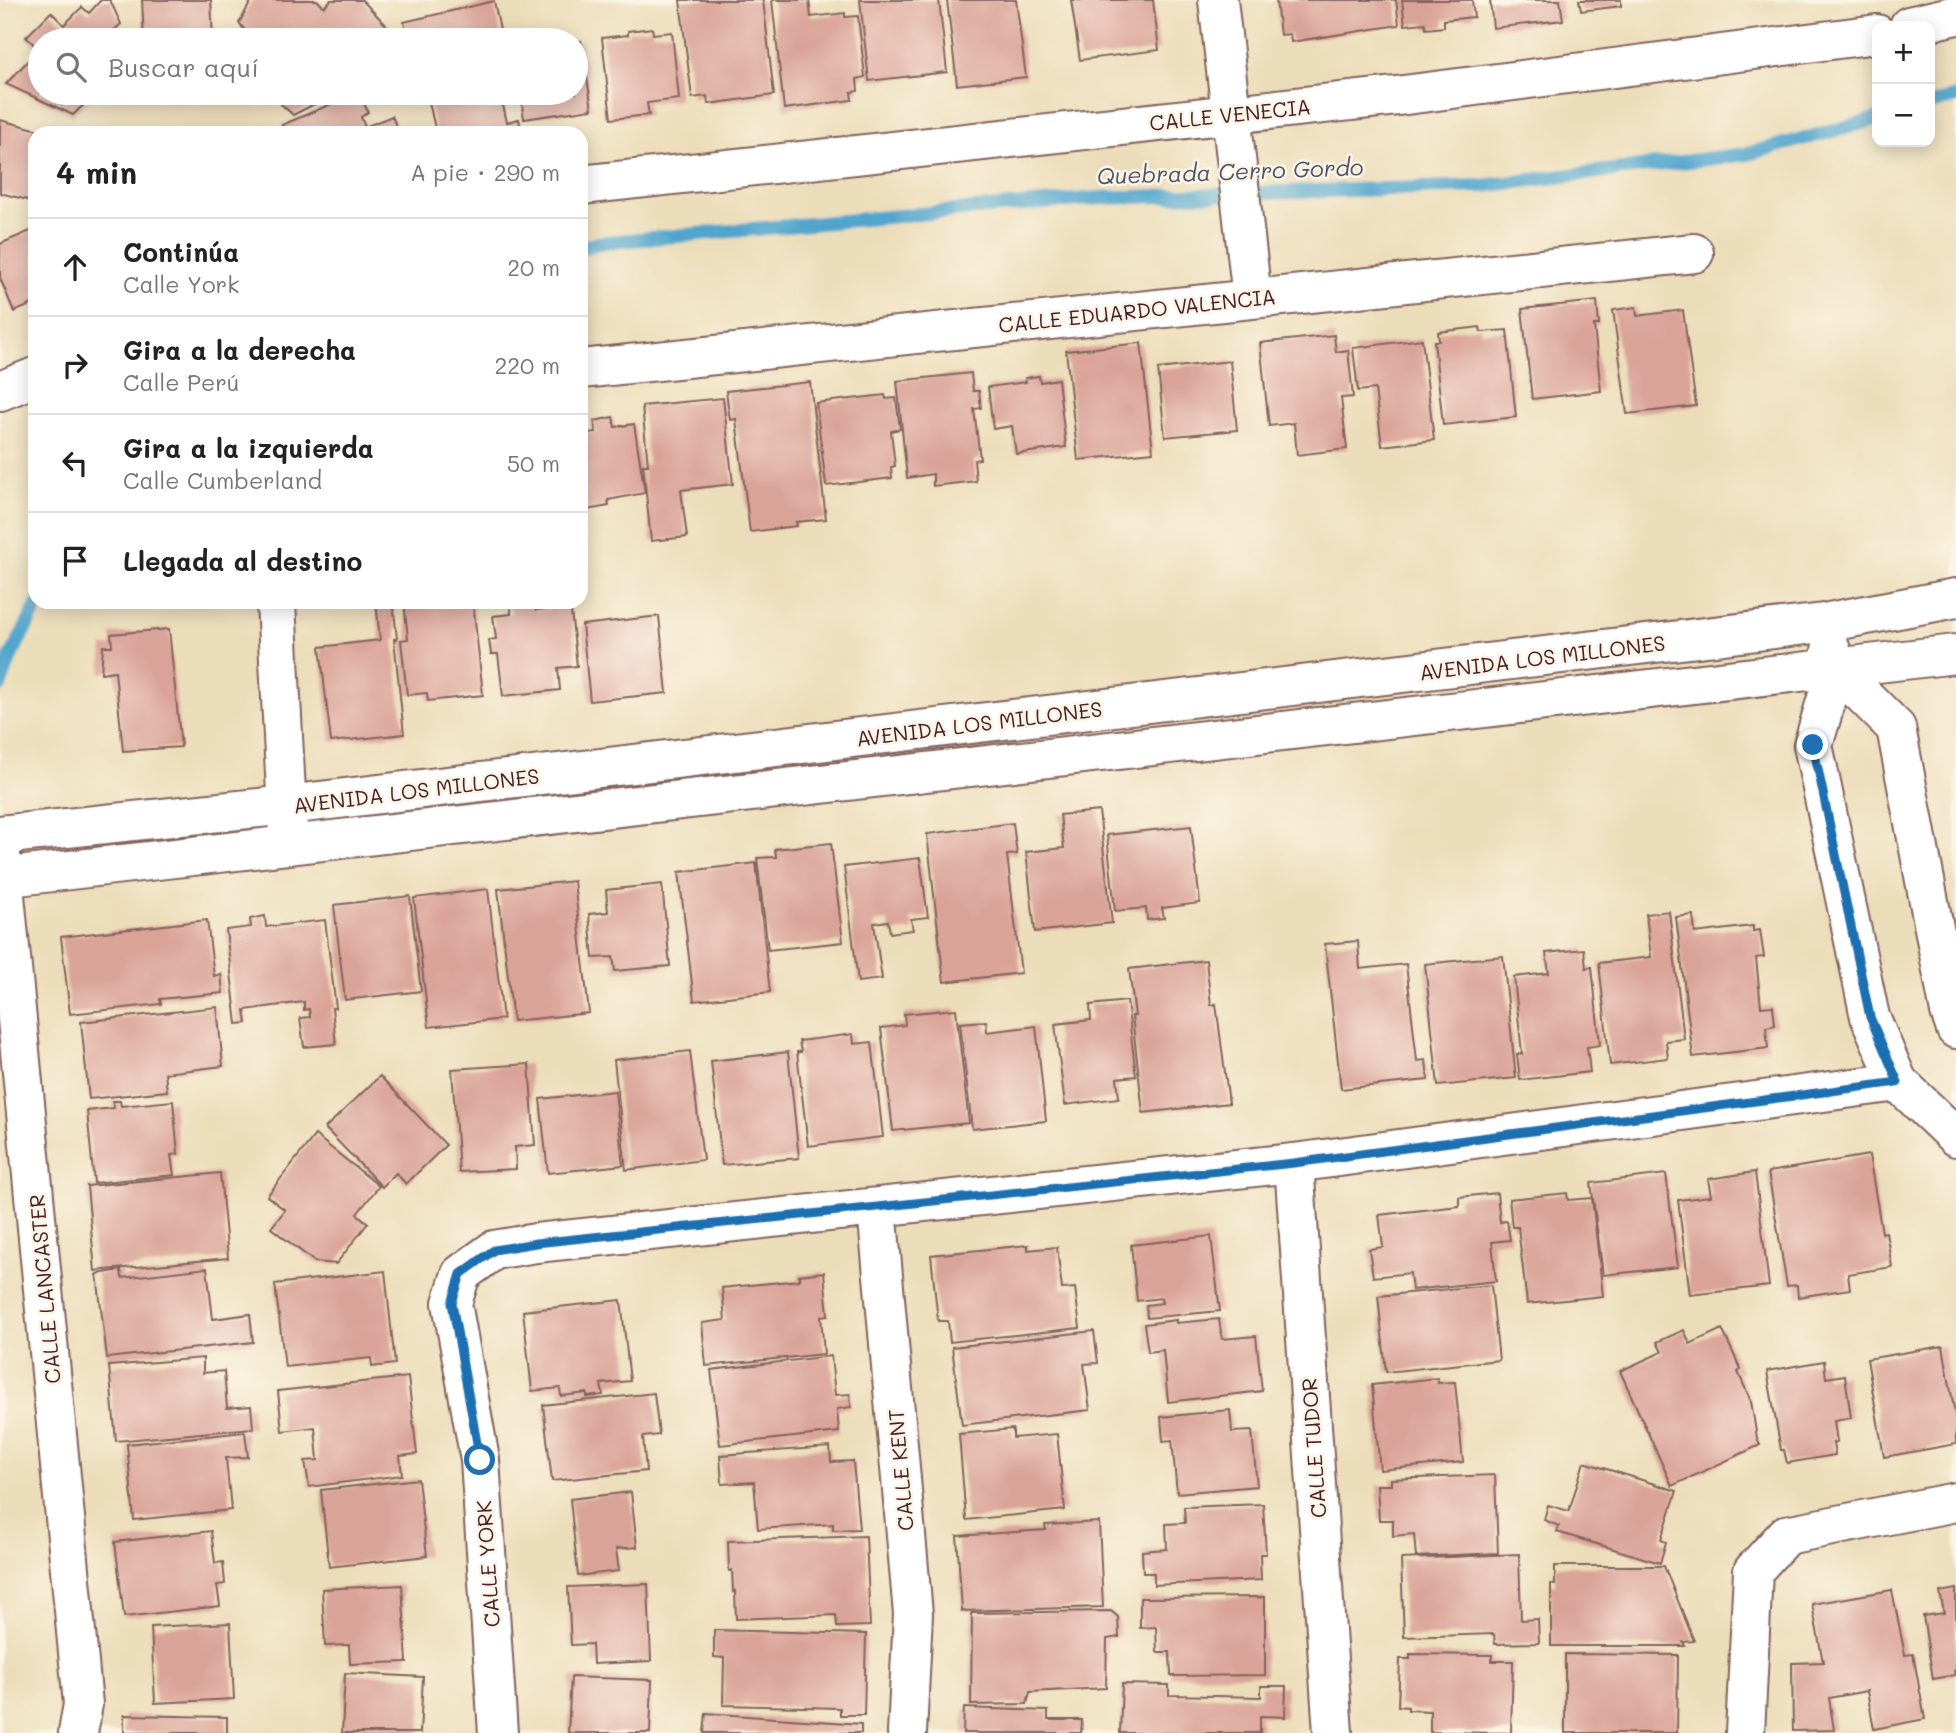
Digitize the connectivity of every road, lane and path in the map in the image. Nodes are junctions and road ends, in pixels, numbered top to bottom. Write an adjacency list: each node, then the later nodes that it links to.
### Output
1 (1218, 0): 5 (street)
2 (1956, 15): 3 (street)
3 (1930, 21)
4 (1872, 35): 5 (street, CALLE VENECIA)
5 (1231, 114): 6 (street, CALLE VENECIA); 8 (street)
6 (588, 184)
7 (1694, 253): 8 (street, CALLE EDUARDO VALENCIA)
8 (1252, 298): 9 (street, CALLE EDUARDO VALENCIA)
9 (588, 368)
10 (28, 380): 11 (street)
11 (0, 391)
12 (1956, 598): 14 (street, AVENIDA LOS MILLONES)
13 (276, 609): 17 (street)
14 (1825, 623): 16 (street); 17 (street, AVENIDA LOS MILLONES)
15 (1956, 654): 16 (street, AVENIDA LOS MILLONES)
16 (1836, 668): 19 (street, AVENIDA LOS MILLONES); 21 (street); 22 (street)
17 (287, 806): 18 (street, AVENIDA LOS MILLONES); 19 (street)
18 (0, 835)
19 (289, 846): 20 (street, AVENIDA LOS MILLONES)
20 (2, 867): 27 (street, CALLE LANCASTER)
21 (1956, 1029)
22 (1898, 1082): 23 (street); 24 (street)
23 (1956, 1137)
24 (1294, 1163): 25 (street); 30 (street, CALLE TUDOR)
25 (877, 1208): 28 (street, CALLE YORK); 29 (street, CALLE KENT)
26 (1956, 1502): 31 (street)
27 (78, 1733)
28 (498, 1733)
29 (907, 1733)
30 (1333, 1733)
31 (1745, 1733)

